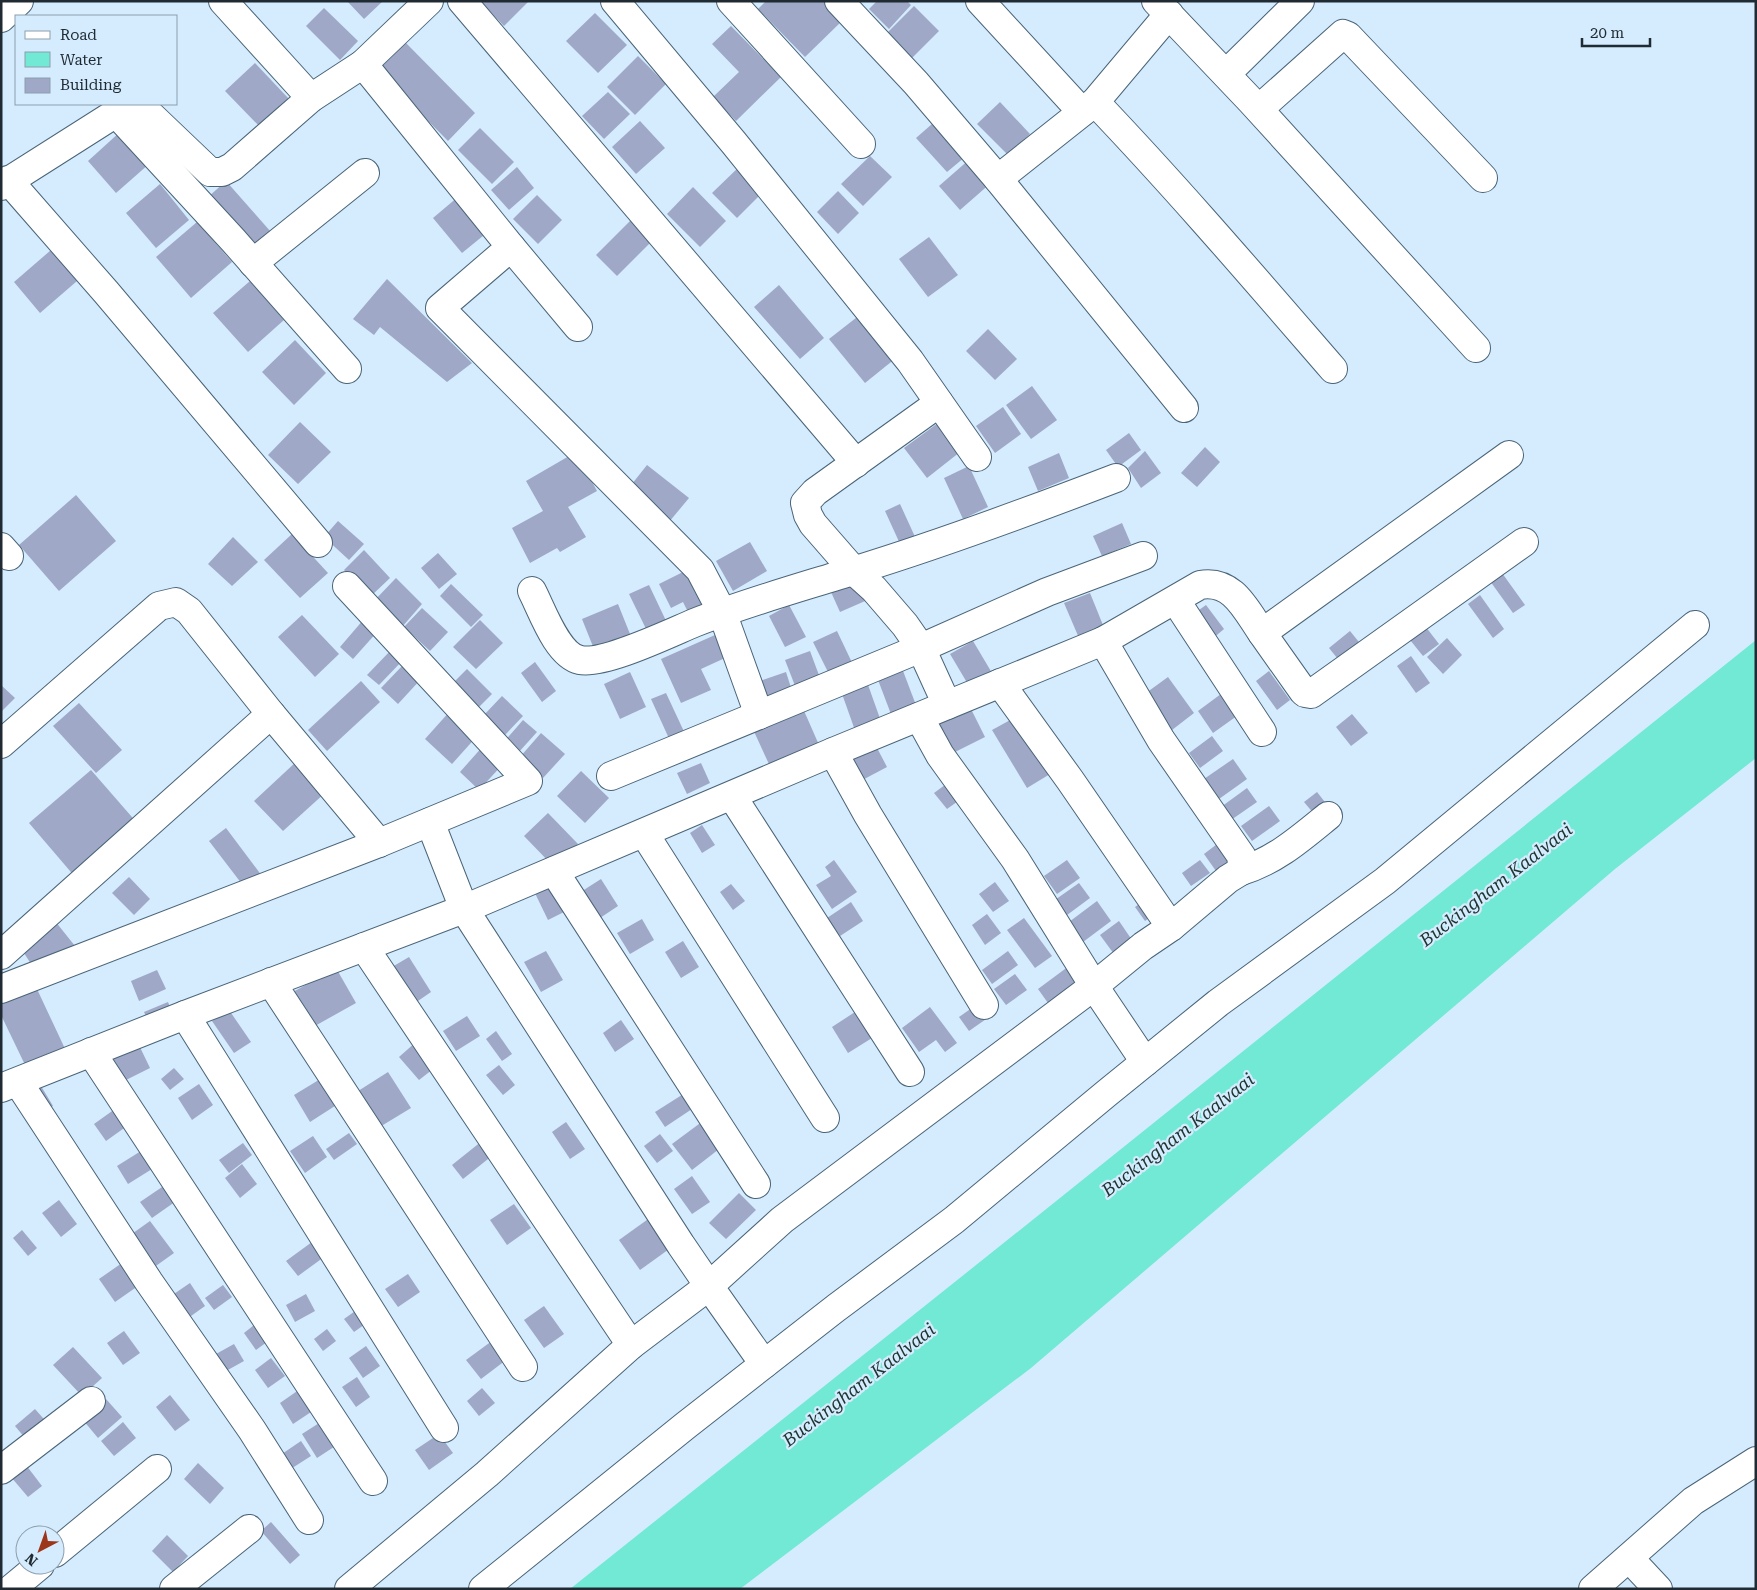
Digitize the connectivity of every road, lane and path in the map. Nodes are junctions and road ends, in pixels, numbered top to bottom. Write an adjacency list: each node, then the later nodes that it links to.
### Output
1 (19, 1): 11 (street)
2 (223, 1): 14 (street)
3 (462, 1): 33 (street)
4 (615, 1): 29 (street)
5 (731, 1): 18 (street)
6 (839, 1): 21 (street)
7 (980, 1): 15 (street)
8 (1300, 1): 13 (street)
9 (427, 2): 12 (street)
10 (1163, 8): 13 (street); 15 (street)
11 (1, 18)
12 (363, 64): 14 (street); 23 (street)
13 (1226, 74): 16 (street)
14 (311, 98): 17 (street)
15 (1089, 107): 21 (street); 28 (street)
16 (1259, 110): 20 (street); 26 (street)
17 (116, 113): 22 (street); 24 (street)
18 (861, 144)
19 (365, 172): 24 (street)
20 (1483, 178)
21 (998, 179): 30 (street)
22 (5, 183): 36 (street)
23 (512, 248): 25 (street); 42 (street)
24 (253, 263): 27 (street)
25 (578, 327)
26 (1476, 348)
27 (347, 369)
28 (1334, 369)
29 (939, 403): 32 (street); 33 (street)
30 (1184, 408)
31 (1509, 455): 44 (street)
32 (977, 457)
33 (856, 463): 38 (street)
34 (1116, 478): 38 (street)
35 (1524, 542): 44 (street)
36 (318, 543)
37 (1144, 556): 46 (street)
38 (854, 571): 42 (street); 46 (street)
39 (347, 586): 58 (street)
40 (532, 591): 42 (street)
41 (1176, 601): 44 (street); 45 (street); 52 (street)
42 (722, 612): 50 (street)
43 (1695, 625): 73 (street)
44 (1262, 633)
45 (1104, 641): 47 (street); 62 (street)
46 (921, 648): 48 (street); 50 (street)
47 (1000, 683): 48 (street); 64 (street)
48 (947, 705): 51 (street)
49 (271, 714): 53 (street); 60 (street); 66 (street)
50 (759, 716): 55 (street)
51 (919, 717): 54 (street); 68 (street)
52 (1262, 732)
53 (1, 744)
54 (833, 752): 56 (street); 70 (street)
55 (611, 776)
56 (732, 796): 59 (street); 74 (street)
57 (1328, 816): 62 (street)
58 (430, 822): 60 (street); 63 (street)
59 (644, 833): 61 (street); 76 (street)
60 (379, 843): 69 (street)
61 (554, 871): 63 (street); 77 (street)
62 (1241, 871): 64 (street)
63 (464, 909): 65 (street); 78 (street)
64 (1171, 927): 68 (street)
65 (364, 947): 67 (street); 79 (street)
66 (1, 955)
67 (271, 982): 71 (street); 81 (street)
68 (1094, 986): 73 (street); 78 (street)
69 (1, 990)
70 (984, 1005)
71 (185, 1015): 72 (street); 83 (street)
72 (91, 1052): 75 (street); 87 (street)
73 (1145, 1062): 80 (street)
74 (910, 1072)
75 (10, 1085): 88 (street)
76 (825, 1118)
77 (756, 1184)
78 (709, 1286): 79 (street); 80 (street)
79 (631, 1345): 95 (street)
80 (764, 1364): 96 (street)
81 (524, 1367)
82 (91, 1401): 86 (street)
83 (444, 1428)
84 (1756, 1460): 91 (street)
85 (157, 1469): 90 (street)
86 (1, 1470)
87 (373, 1481)
88 (309, 1520)
89 (250, 1529): 94 (street)
90 (65, 1545)
91 (1629, 1558): 97 (street); 98 (street)
92 (28, 1575): 93 (street)
93 (11, 1589)
94 (174, 1589)
95 (349, 1589)
96 (483, 1589)
97 (1592, 1589)
98 (1658, 1589)

